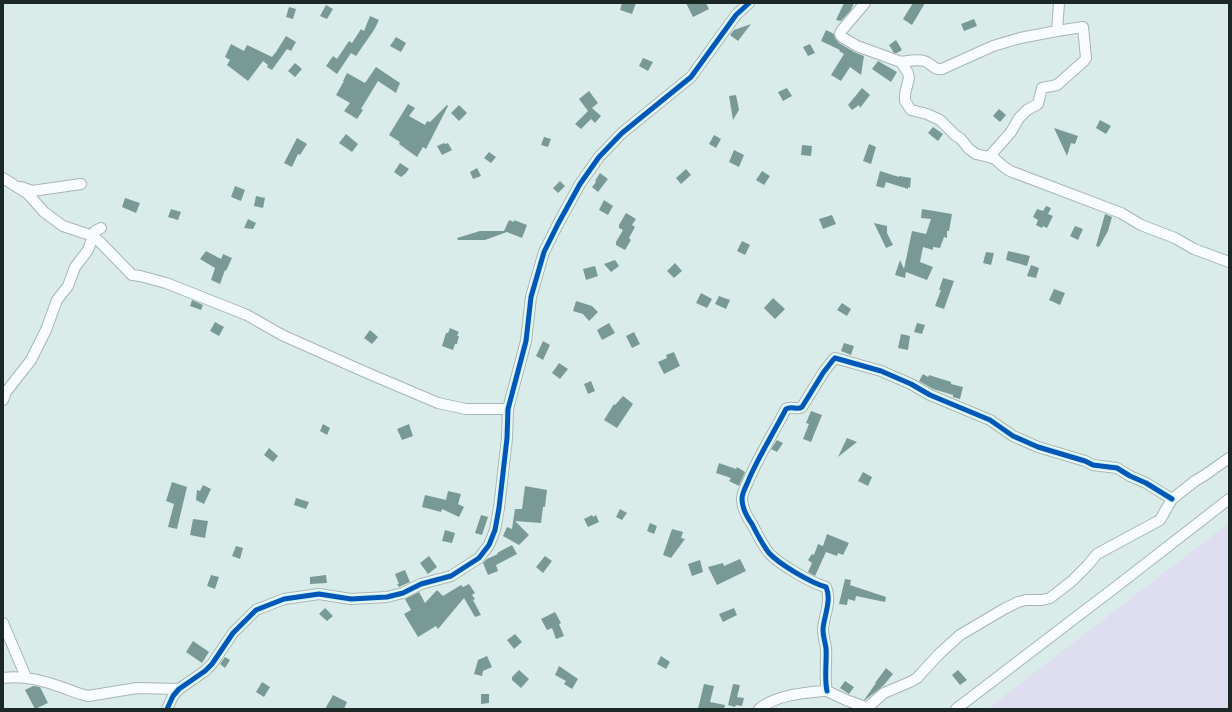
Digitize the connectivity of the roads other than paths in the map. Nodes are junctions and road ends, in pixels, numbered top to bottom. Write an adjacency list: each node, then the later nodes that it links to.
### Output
1 (749, 3): 14 (street)
2 (865, 3): 5 (street)
3 (1059, 3): 4 (street)
4 (1057, 31): 5 (street); 6 (street)
5 (901, 62): 6 (street)
6 (990, 157): 12 (street)
7 (3, 178): 9 (street)
8 (81, 184): 9 (street)
9 (17, 186): 11 (street)
10 (101, 228): 11 (street)
11 (92, 236): 13 (street); 14 (street)
12 (1229, 262)
13 (3, 400)
14 (508, 409): 21 (street)
15 (1229, 458): 16 (street)
16 (1172, 499): 22 (street); 22 (street)
17 (1229, 499): 25 (street)
18 (3, 623): 19 (street)
19 (26, 677): 20 (street); 21 (street)
20 (3, 678)
21 (179, 688): 23 (street)
22 (827, 691): 24 (street)
23 (167, 709)
24 (759, 709)
25 (956, 709)

